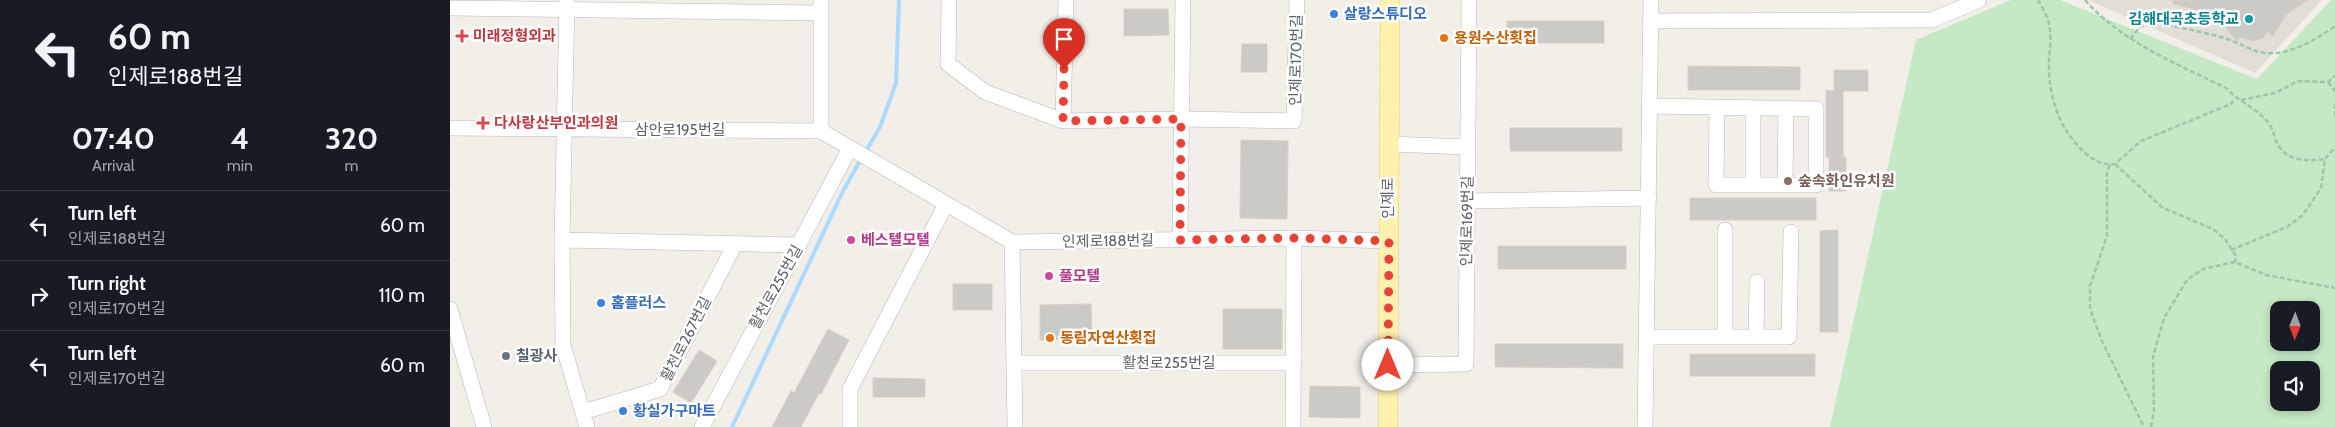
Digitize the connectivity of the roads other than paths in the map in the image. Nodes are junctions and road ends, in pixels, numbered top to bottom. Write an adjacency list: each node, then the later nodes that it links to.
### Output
1 (450, 0): 13 (street)
2 (949, 0): 20 (street)
3 (1066, 0): 20 (street)
4 (1183, 0): 19 (street)
5 (1297, 0): 19 (street, 인제로170번길)
6 (1390, 0): 24 (main road, 인제로)
7 (1469, 0): 25 (street, 인제로169번길)
8 (1652, 0): 14 (street)
9 (1979, 0): 14 (street)
10 (567, 5): 11 (street); 13 (street); 22 (street)
11 (686, 6): 12 (street)
12 (821, 6): 23 (street)
13 (450, 8)
14 (1651, 21): 15 (street)
15 (1650, 106): 16 (street); 29 (street)
16 (1716, 107): 17 (street); 27 (street)
17 (1753, 108): 18 (street); 27 (street)
18 (1786, 108): 28 (street); 28 (street)
19 (1181, 119): 20 (street); 36 (street)
20 (1063, 121)
21 (450, 128): 22 (street, 삼안로195번길)
22 (564, 129): 23 (street, 삼안로195번길); 35 (street)
23 (821, 131): 26 (street)
24 (1388, 144): 25 (street); 37 (main road, 인제로)
25 (1468, 147): 30 (street, 인제로169번길)
26 (854, 150): 31 (street); 40 (street, 활천로255번길)
27 (1752, 185): 28 (street)
28 (1785, 185)
29 (1648, 198): 30 (street); 43 (street)
30 (1467, 201): 48 (street, 인제로169번길)
31 (946, 204): 38 (street); 53 (street)
32 (1725, 230): 44 (street)
33 (1791, 232): 45 (street)
34 (1294, 238): 36 (street, 인제로188번길); 37 (street, 인제로188번길); 47 (street)
35 (562, 240): 39 (street); 49 (street)
36 (1180, 240): 38 (street, 인제로188번길)
37 (1389, 241): 48 (main road, 인제로)
38 (1012, 242): 46 (street)
39 (735, 244): 40 (street); 49 (street, 활천로267번길)
40 (799, 244): 52 (street, 활천로255번길)
41 (1757, 282): 45 (street)
42 (450, 309): 50 (street)
43 (1646, 337): 44 (street); 57 (street)
44 (1725, 337): 45 (street)
45 (1756, 337)
46 (1015, 363): 47 (street, 활천로255번길); 54 (street)
47 (1294, 363): 55 (street)
48 (1388, 365): 56 (main road, 인제로)
49 (582, 412): 51 (street)
50 (484, 427)
51 (587, 427)
52 (702, 427)
53 (850, 427)
54 (1015, 427)
55 (1293, 427)
56 (1388, 427)
57 (1645, 427)

